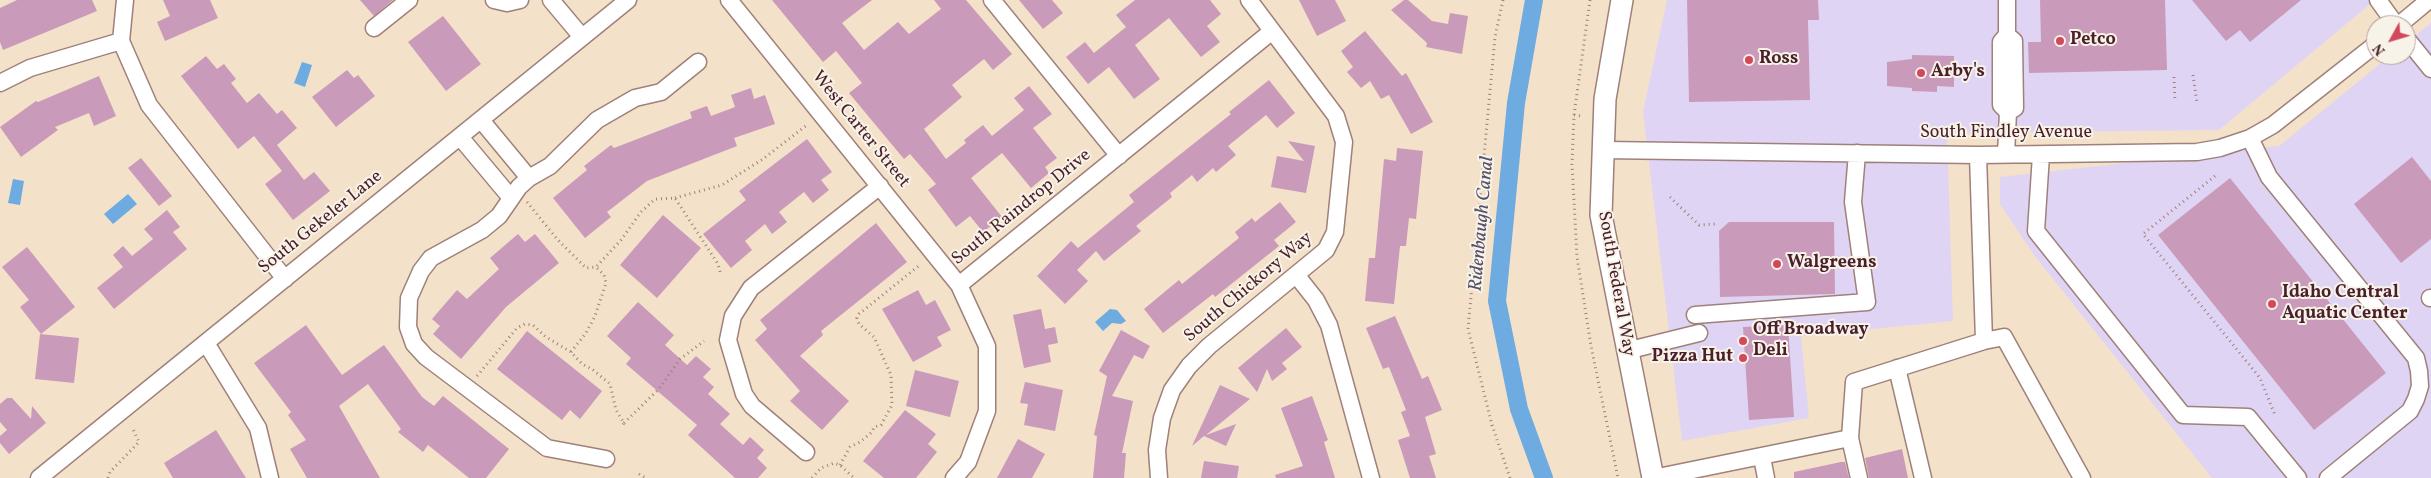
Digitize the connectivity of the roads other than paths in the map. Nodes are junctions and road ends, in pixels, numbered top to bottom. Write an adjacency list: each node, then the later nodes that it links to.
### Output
1 (125, 0): 19 (street)
2 (409, 0): 16 (street)
3 (494, 0): 4 (street)
4 (520, 0)
5 (550, 0): 18 (street)
6 (628, 0): 18 (street, South Gekeler Lane)
7 (729, 0): 35 (street, West Carter Street)
8 (992, 0): 33 (street)
9 (1249, 0): 17 (street, South Chickory Way)
10 (1622, 0): 28 (main road, South Federal Way)
11 (2007, 0): 30 (street)
12 (2378, 0): 14 (street)
13 (2428, 0): 15 (street)
14 (2390, 15)
15 (2410, 15)
16 (374, 28)
17 (1271, 32): 33 (street, South Raindrop Drive); 37 (street, South Chickory Way)
18 (582, 37): 25 (street, South Gekeler Lane)
19 (121, 40): 24 (street); 38 (street)
20 (2416, 50): 23 (street)
21 (2366, 52): 27 (street, South Findley Avenue)
22 (698, 62): 34 (street)
23 (2431, 69)
24 (0, 84)
25 (481, 120): 26 (street, South Gekeler Lane); 34 (street)
26 (460, 136): 36 (street); 38 (street, South Gekeler Lane)
27 (2250, 138): 32 (street, South Findley Avenue); 62 (street)
28 (1603, 150): 29 (street, South Findley Avenue); 44 (main road, South Federal Way)
29 (1857, 153): 31 (street, South Findley Avenue); 40 (street)
30 (2006, 154): 31 (street, South Findley Avenue); 32 (street, South Findley Avenue)
31 (1978, 155): 42 (street)
32 (2041, 155): 61 (street)
33 (1119, 156): 39 (street, South Raindrop Drive)
34 (529, 178): 36 (street)
35 (880, 186): 39 (street, West Carter Street); 47 (street)
36 (519, 200): 49 (street)
37 (1297, 276): 54 (street, South Chickory Way); 55 (street)
38 (285, 279): 43 (street, South Gekeler Lane)
39 (960, 285): 53 (street, South Raindrop Drive)
40 (1695, 314)
41 (1699, 333): 44 (street)
42 (1984, 341): 45 (street); 60 (street)
43 (206, 343): 51 (street, South Gekeler Lane); 52 (street)
44 (1626, 351): 56 (main road, South Federal Way)
45 (1897, 368): 46 (street); 59 (street)
46 (1850, 438): 48 (street); 58 (street)
47 (806, 452)
48 (1762, 457): 50 (street); 57 (street)
49 (606, 459)
50 (1698, 473): 56 (street)
51 (39, 478)
52 (270, 478)
53 (954, 478)
54 (1159, 478)
55 (1371, 478)
56 (1653, 478)
57 (1766, 478)
58 (1859, 478)
59 (1922, 478)
60 (2082, 478)
61 (2298, 478)
62 (2328, 478)

